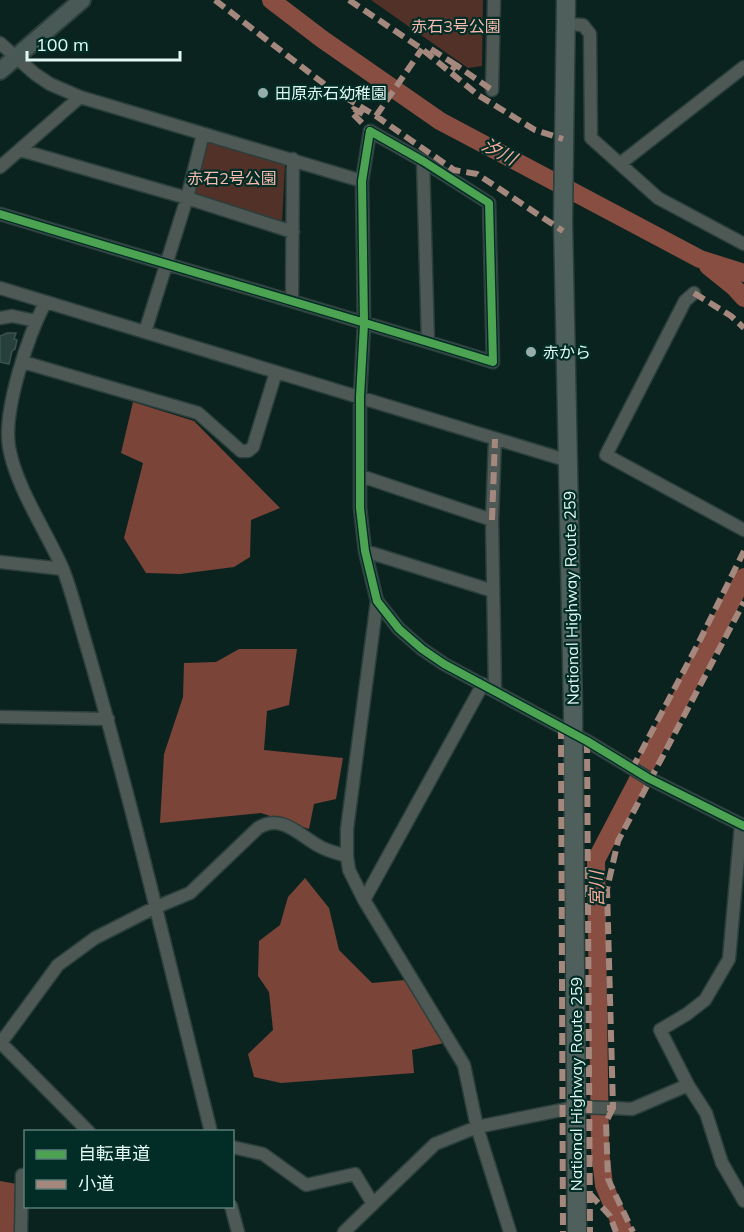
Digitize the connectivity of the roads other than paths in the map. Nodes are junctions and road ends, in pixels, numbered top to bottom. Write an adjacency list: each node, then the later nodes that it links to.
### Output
1 (82, 0): 6 (main road)
2 (494, 0): 9 (street)
3 (566, 0): 4 (highway, National Highway Route 259)
4 (565, 24): 15 (street); 37 (highway, National Highway Route 259)
5 (0, 43): 6 (street)
6 (17, 56): 8 (main road); 10 (street)
7 (744, 67): 15 (street)
8 (0, 71)
9 (492, 90)
10 (80, 97): 11 (street); 12 (street)
11 (203, 134): 13 (street); 18 (street)
12 (20, 150): 16 (street); 18 (street)
13 (293, 159): 17 (street); 20 (street)
14 (423, 161): 17 (street); 31 (street); 31 (street)
15 (621, 163): 21 (street)
16 (0, 167)
17 (362, 181): 29 (street)
18 (187, 198): 20 (street); 22 (street)
19 (0, 214): 22 (street)
20 (293, 232): 25 (street)
21 (744, 244)
22 (165, 264): 25 (street); 30 (street)
23 (0, 288): 26 (street)
24 (694, 293): 40 (street)
25 (292, 299): 29 (street)
26 (45, 303): 28 (street); 30 (street)
27 (0, 318): 28 (street)
28 (36, 321): 32 (street)
29 (364, 324): 31 (street); 34 (street)
30 (145, 332): 33 (street)
31 (428, 342)
32 (23, 362): 33 (street); 35 (street)
33 (276, 372): 34 (street)
34 (360, 397): 36 (street); 38 (street)
35 (4, 428): 43 (street)
36 (495, 439): 37 (street); 39 (street)
37 (569, 461): 50 (highway, National Highway Route 259)
38 (361, 476): 39 (street); 41 (street)
39 (492, 520): 44 (street)
40 (744, 530)
41 (365, 551): 44 (street); 45 (street)
42 (0, 562): 43 (street)
43 (63, 569): 49 (street)
44 (493, 591): 47 (street)
45 (377, 601): 46 (street); 52 (street)
46 (483, 684): 47 (street); 53 (street)
47 (495, 691): 50 (street)
48 (0, 717): 49 (street)
49 (108, 719): 54 (street)
50 (574, 735): 51 (street); 57 (highway, National Highway Route 259)
51 (742, 825): 56 (street)
52 (347, 856): 53 (street); 54 (street)
53 (364, 900): 58 (street)
54 (154, 908): 55 (street); 60 (street)
55 (0, 1043): 59 (street)
56 (688, 1085): 57 (street); 63 (street)
57 (583, 1107): 58 (street); 70 (highway, National Highway Route 259)
58 (477, 1127): 64 (street); 69 (street)
59 (88, 1130)
60 (211, 1130)
61 (234, 1147): 64 (street)
62 (24, 1175): 66 (street)
63 (744, 1201)
64 (373, 1204): 68 (street)
65 (232, 1208): 67 (street)
66 (21, 1232)
67 (238, 1232)
68 (344, 1232)
69 (510, 1232)
70 (576, 1232)

